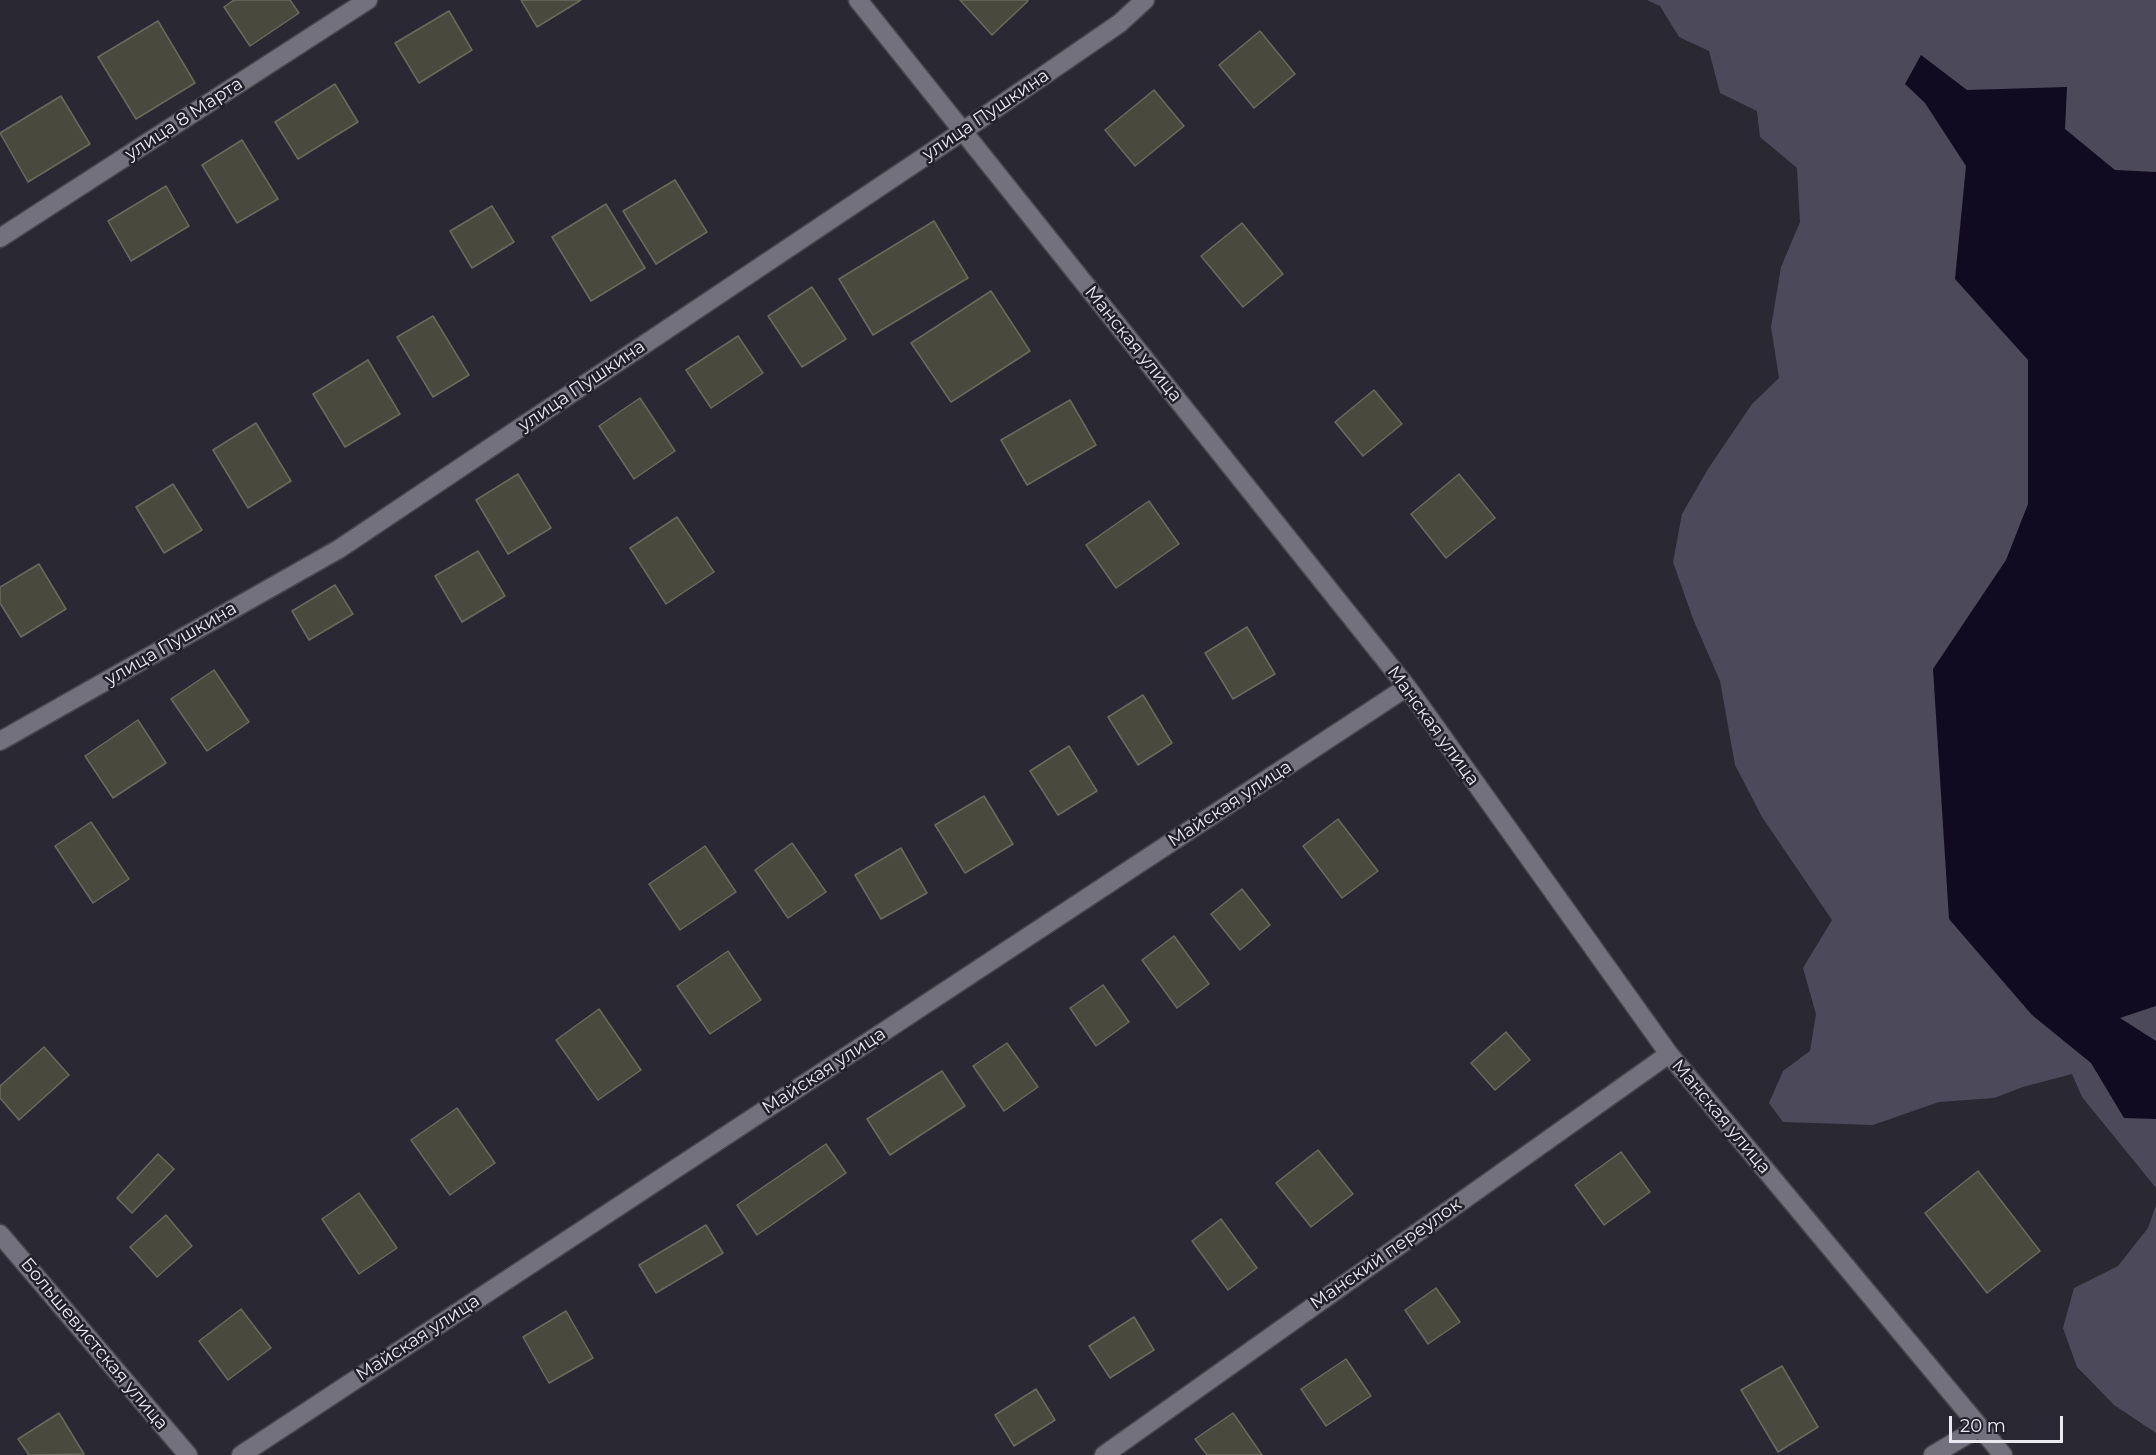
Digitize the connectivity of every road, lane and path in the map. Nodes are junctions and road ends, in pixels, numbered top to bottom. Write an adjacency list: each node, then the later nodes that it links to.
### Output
1 (368, 0): 5 (street, улица 8 Марта)
2 (858, 0): 4 (street, Манская улица)
3 (1145, 0): 4 (street, улица Пушкина)
4 (963, 131): 6 (street, Манская улица); 7 (street, улица Пушкина)
5 (0, 238)
6 (1407, 687): 8 (street, Манская улица); 12 (street, Майская улица)
7 (0, 741)
8 (1669, 1054): 10 (street, Манская улица); 13 (street, Манский переулок)
9 (0, 1234): 11 (street, Большевистская улица)
10 (1980, 1426): 14 (street); 15 (street, Манская улица)
11 (188, 1455)
12 (241, 1455)
13 (1104, 1455)
14 (1933, 1455)
15 (2003, 1455)

